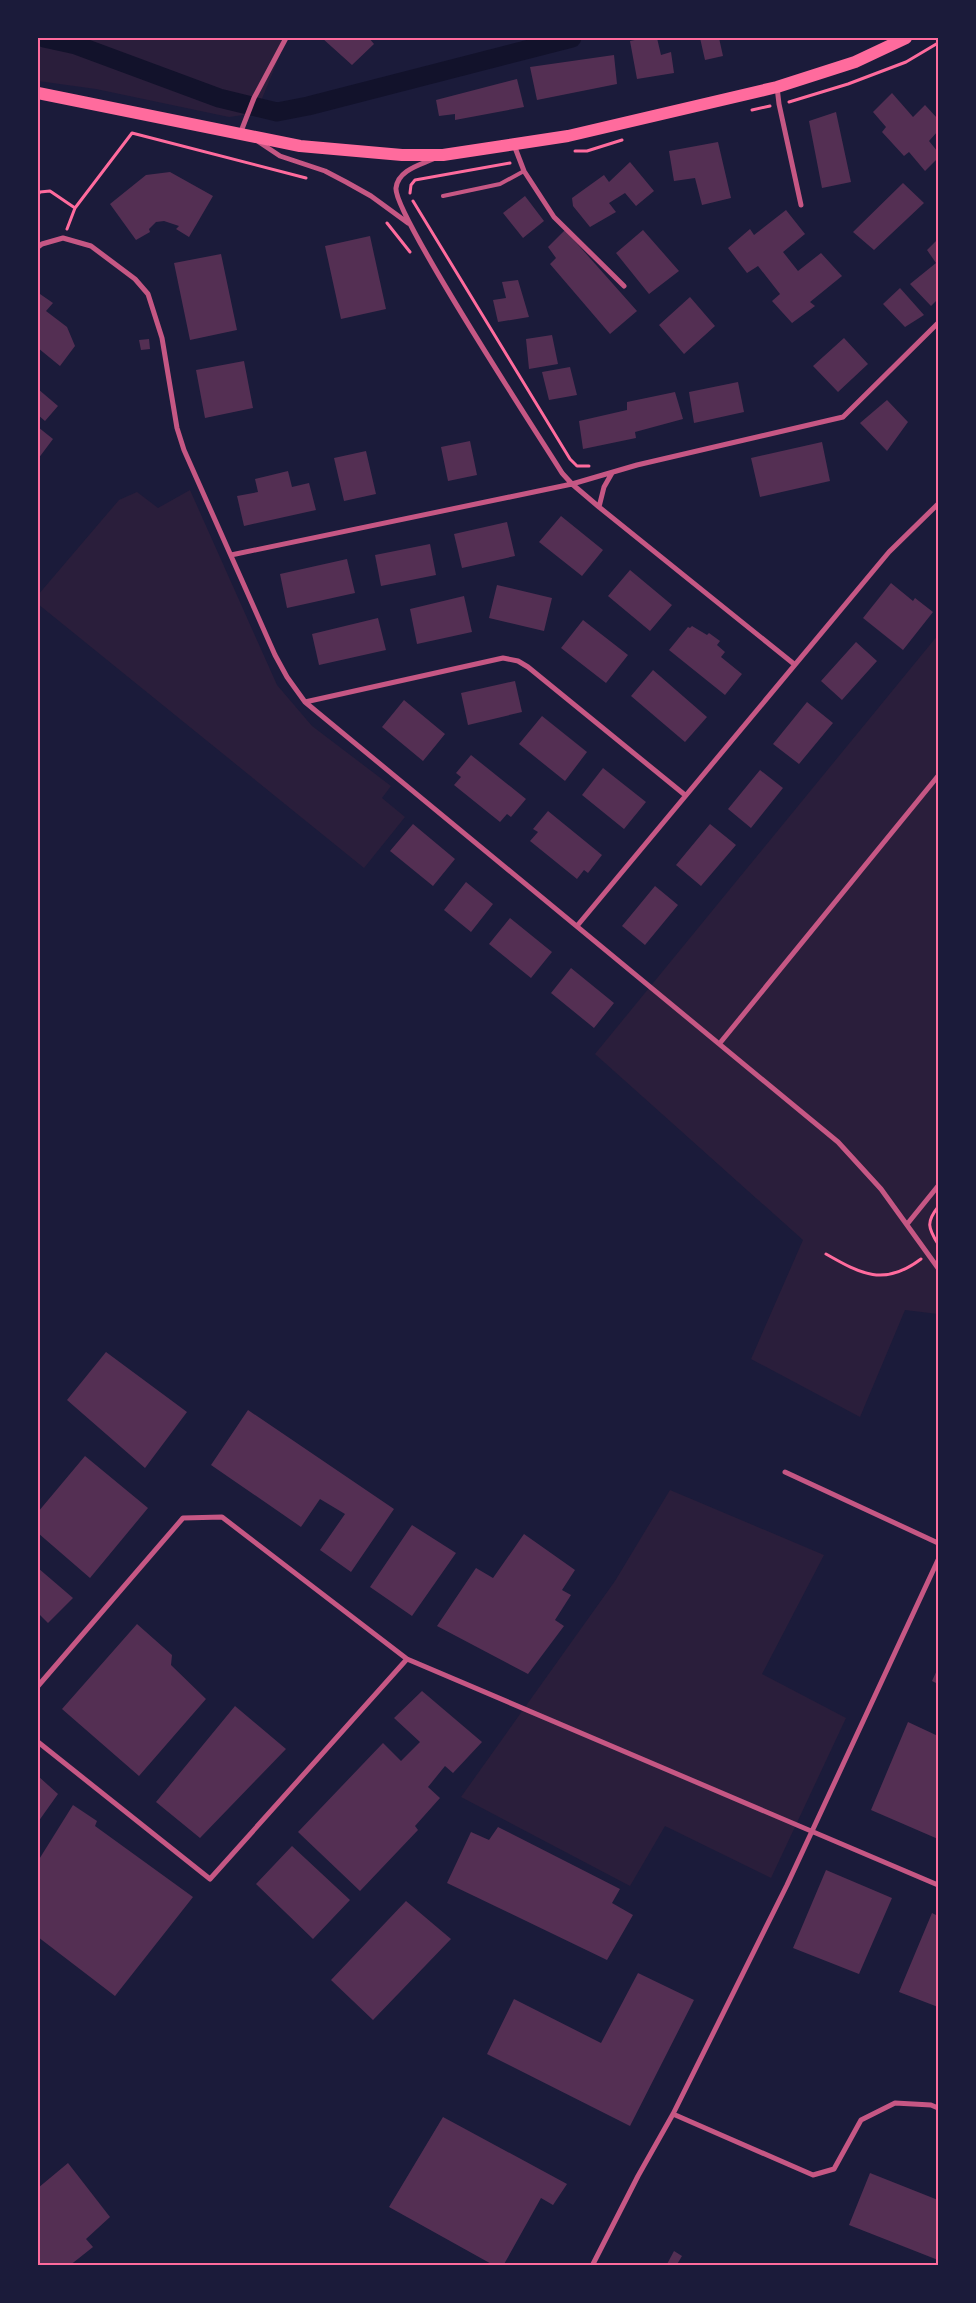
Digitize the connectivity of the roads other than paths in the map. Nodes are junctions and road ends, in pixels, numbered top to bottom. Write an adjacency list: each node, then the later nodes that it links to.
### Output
1 (286, 38): 5 (street)
2 (906, 38): 3 (main road)
3 (777, 87): 6 (main road); 10 (street)
4 (38, 93): 5 (main road)
5 (245, 136): 7 (main road); 11 (street)
6 (514, 145): 7 (main road); 8 (street)
7 (443, 154): 11 (street)
8 (524, 171): 9 (lane); 13 (street)
9 (443, 196)
10 (802, 205)
11 (409, 224): 16 (street)
12 (38, 247): 19 (street)
13 (624, 286)
14 (938, 323): 15 (street)
15 (612, 473): 16 (street); 18 (street)
16 (572, 484): 18 (street); 19 (street)
17 (938, 504): 20 (street)
18 (599, 507): 20 (street)
19 (231, 555): 21 (street)
20 (794, 664): 23 (street)
21 (305, 702): 23 (street); 24 (street)
22 (938, 776): 25 (street)
23 (686, 795): 24 (street)
24 (577, 926): 25 (street)
25 (720, 1043): 27 (street)
26 (938, 1186): 27 (street)
27 (908, 1223): 28 (street)
28 (938, 1268)
29 (785, 1472): 30 (street)
30 (938, 1543)
31 (938, 1560): 35 (street)
32 (407, 1659): 33 (street); 34 (street); 35 (street)
33 (38, 1686)
34 (38, 1742)
35 (813, 1832): 36 (street); 38 (street)
36 (938, 1885)
37 (938, 2108): 38 (street)
38 (673, 2114): 39 (street)
39 (592, 2266)

